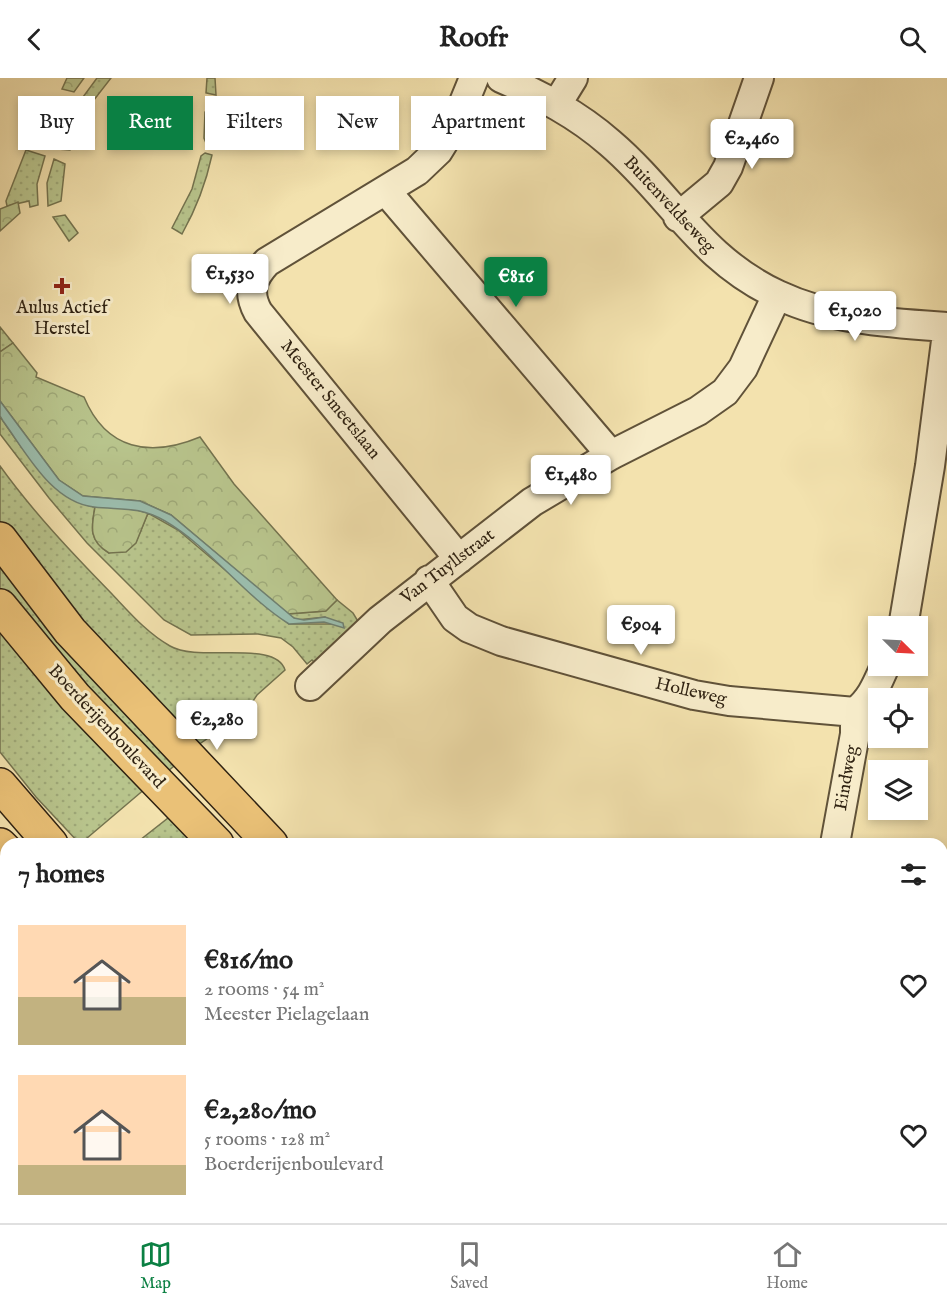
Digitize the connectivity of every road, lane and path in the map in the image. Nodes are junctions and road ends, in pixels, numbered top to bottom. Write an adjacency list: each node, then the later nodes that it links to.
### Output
1 (474, 78): 6 (street, Meester Smeetslaan)
2 (501, 78): 5 (street, Buitenveldseweg)
3 (573, 78): 5 (street)
4 (759, 78): 7 (street)
5 (556, 104): 7 (street, Buitenveldseweg)
6 (386, 191): 11 (street); 13 (street, Meester Smeetslaan)
7 (678, 217): 8 (street, Buitenveldseweg)
8 (777, 295): 9 (street); 11 (street, Van Tuyllstraat)
9 (947, 327)
10 (947, 333): 16 (street)
11 (610, 455): 13 (street, Van Tuyllstraat)
12 (0, 539): 23 (main road)
13 (459, 559): 14 (street, Van Tuyllstraat)
14 (429, 580): 18 (street, Van Tuyllstraat); 19 (street, Holleweg)
15 (0, 606): 22 (main road, Boerderijenboulevard)
16 (905, 616)
17 (880, 676): 19 (street)
18 (310, 686)
19 (855, 712): 24 (street, Eindweg)
20 (0, 785): 21 (main road)
21 (46, 838)
22 (211, 838)
23 (265, 838)
24 (836, 838)

